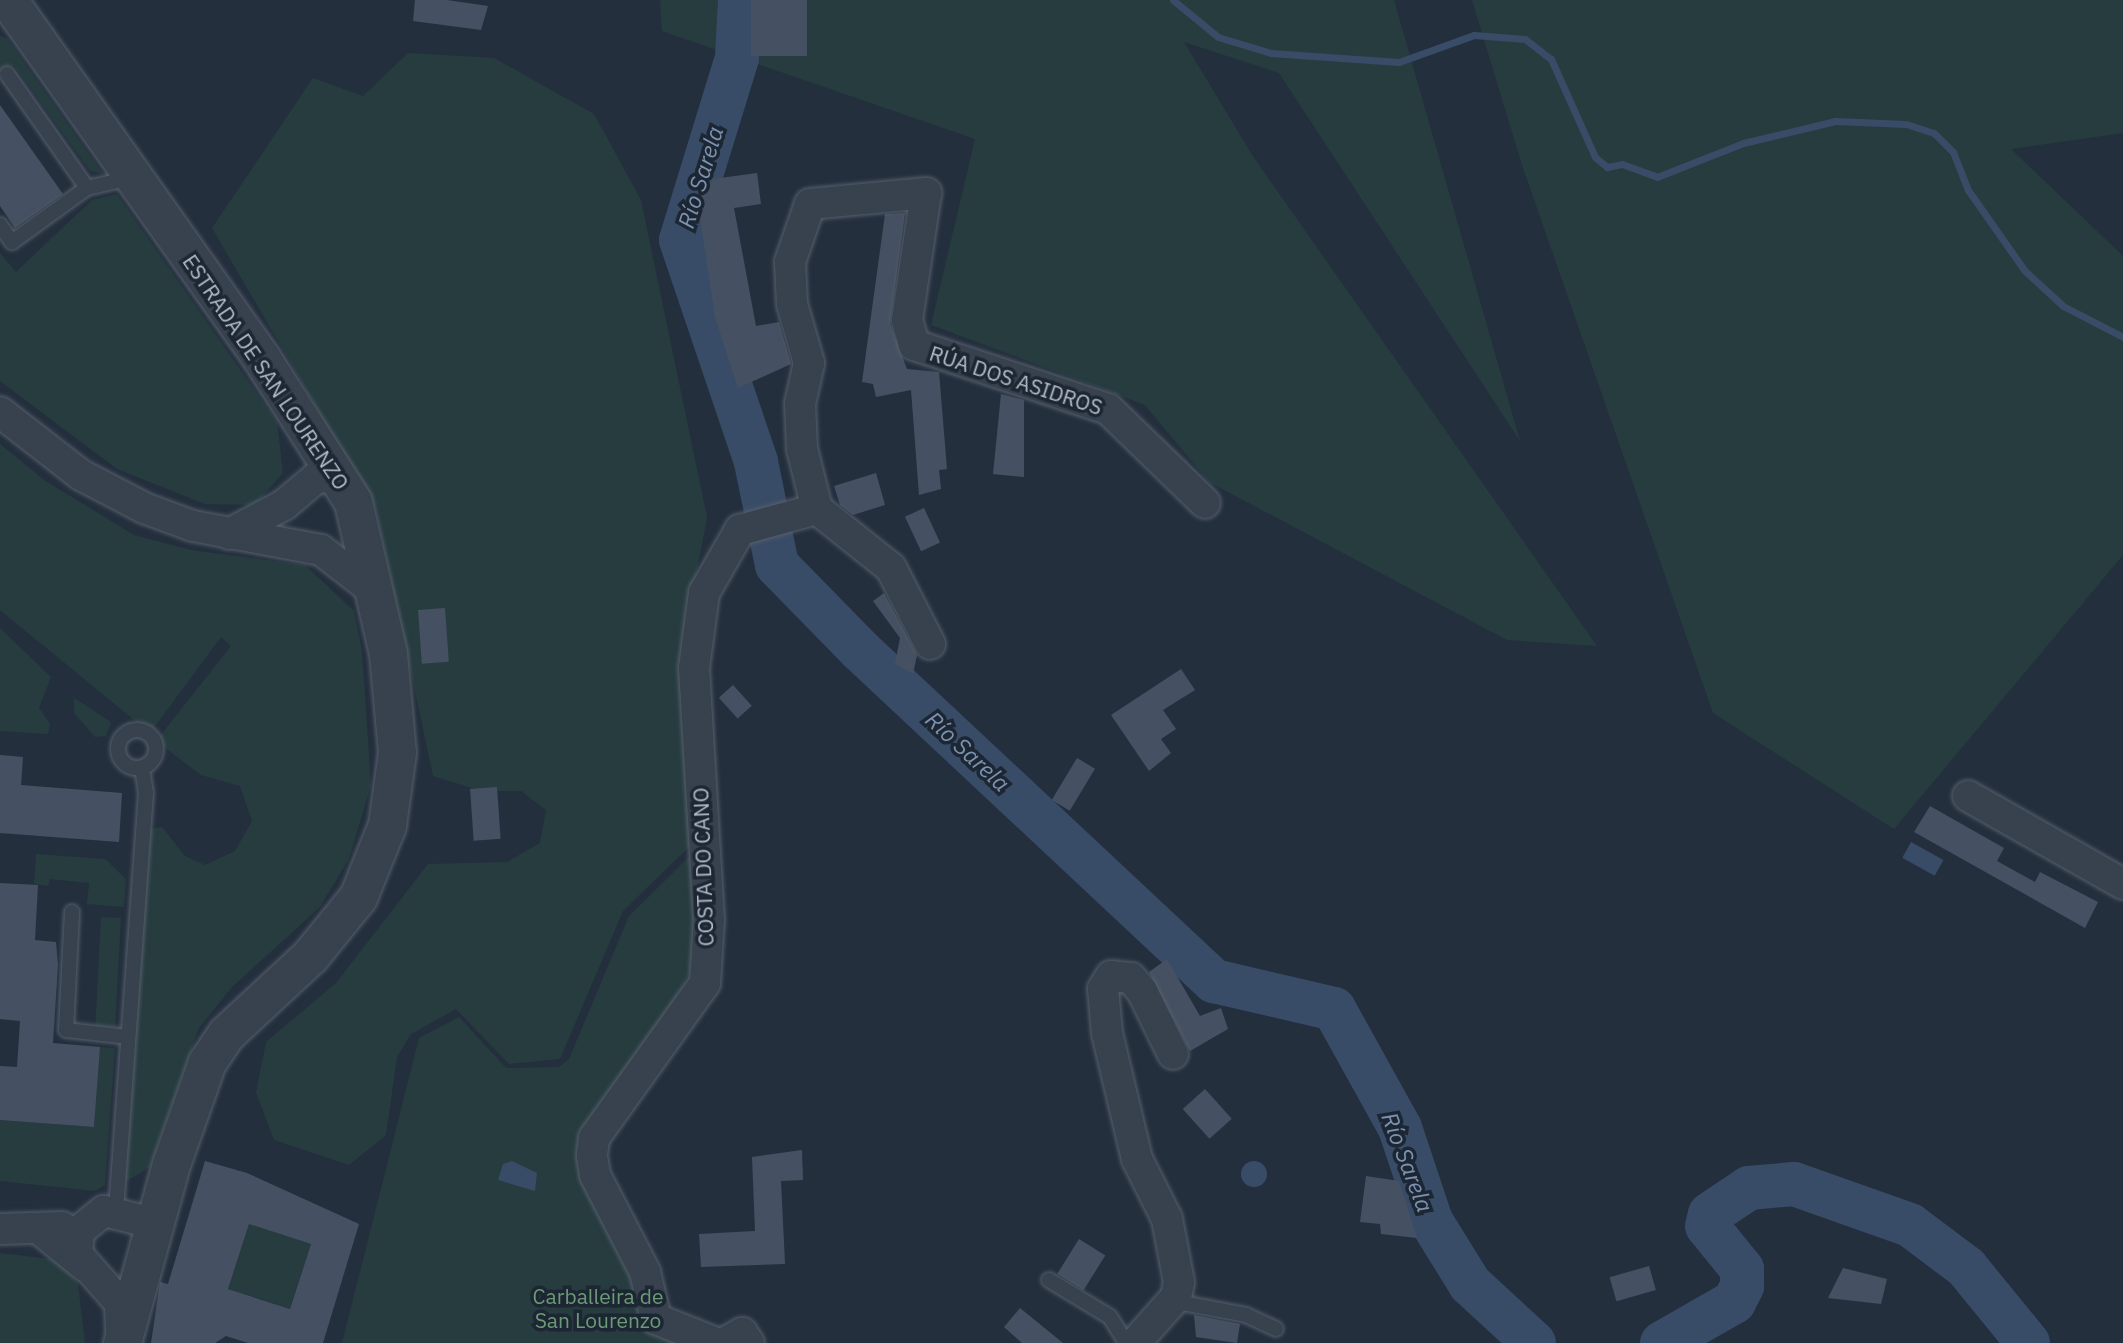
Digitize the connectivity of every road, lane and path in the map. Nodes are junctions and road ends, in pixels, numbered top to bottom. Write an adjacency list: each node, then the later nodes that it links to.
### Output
1 (6, 4): 3 (street, ESTRADA DE SAN LOURENZO)
2 (7, 74): 4 (lane)
3 (132, 177): 4 (lane); 7 (street, ESTRADA DE SAN LOURENZO)
4 (88, 188): 5 (lane)
5 (0, 225)
6 (0, 412): 12 (street)
7 (339, 475): 9 (street); 11 (street, ESTRADA DE SAN LOURENZO)
8 (1206, 503): 10 (street, RÚA DOS ASIDROS)
9 (284, 505): 12 (street); 13 (street)
10 (812, 510): 15 (street); 33 (street, COSTA DO CANO)
11 (359, 520): 13 (street); 14 (street, ESTRADA DE SAN LOURENZO)
12 (229, 534): 13 (street)
13 (311, 548): 14 (street)
14 (374, 591): 24 (street, ESTRADA DE SAN LOURENZO)
15 (930, 644)
16 (142, 767): 20 (lane)
17 (1968, 796): 18 (street)
18 (2123, 884)
19 (72, 912): 20 (lane)
20 (128, 1037): 22 (lane)
21 (1173, 1054): 30 (street)
22 (116, 1211): 23 (street); 24 (street)
23 (85, 1222): 26 (street); 27 (street)
24 (153, 1223): 28 (street, ESTRADA DE SAN LOURENZO)
25 (0, 1228): 26 (street)
26 (43, 1232): 27 (street)
27 (82, 1264): 28 (street); 32 (street)
28 (137, 1279): 32 (street, ESTRADA DE SAN LOURENZO)
29 (1049, 1280): 36 (lane)
30 (1172, 1301): 31 (lane); 37 (street)
31 (1276, 1329)
32 (122, 1338)
33 (716, 1343)
34 (723, 1343): 35 (street)
35 (749, 1343)
36 (1126, 1343)
37 (1135, 1343)

